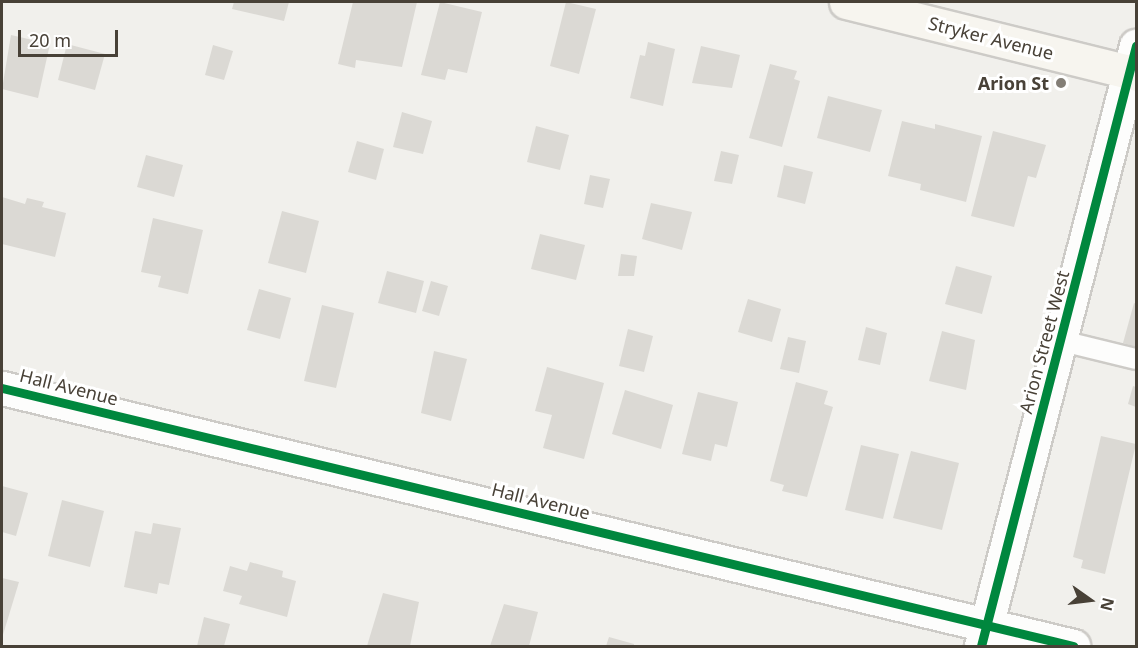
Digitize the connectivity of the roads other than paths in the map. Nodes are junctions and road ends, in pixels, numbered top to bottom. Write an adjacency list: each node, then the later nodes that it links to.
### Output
1 (846, 2): 2 (street, Stryker Avenue)
2 (1134, 64): 3 (street, Arion Street West)
3 (1062, 341): 4 (lane); 6 (street, Arion Street West)
4 (1137, 359)
5 (2, 388): 6 (street, Hall Avenue)
6 (984, 636): 7 (street, Hall Avenue)
7 (1073, 646)

